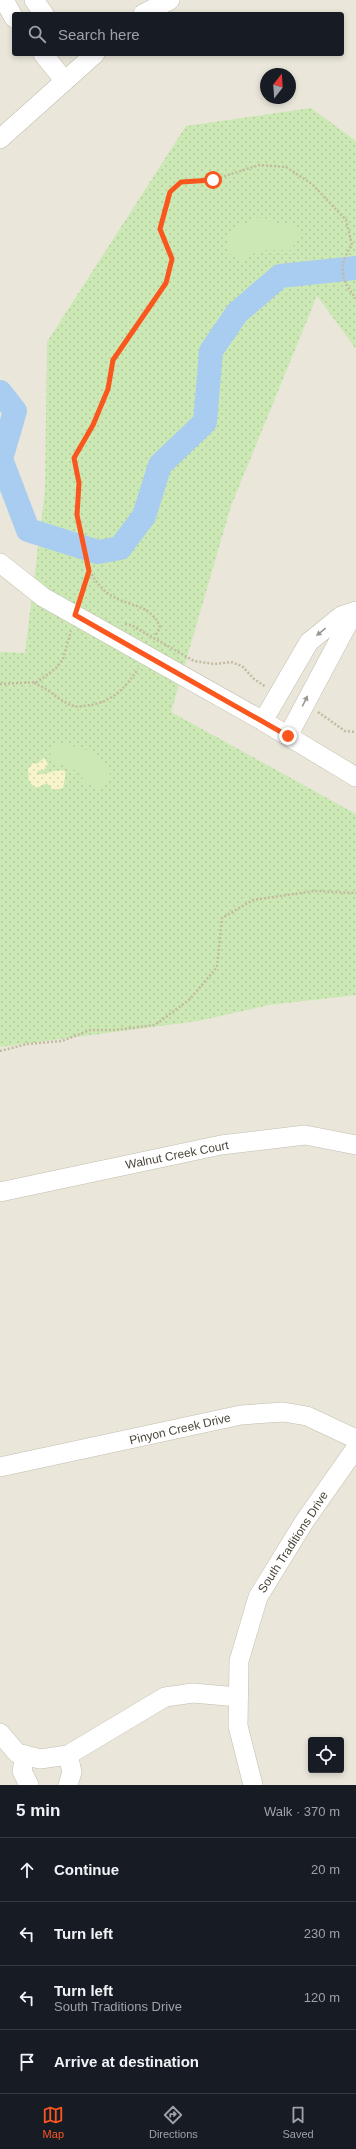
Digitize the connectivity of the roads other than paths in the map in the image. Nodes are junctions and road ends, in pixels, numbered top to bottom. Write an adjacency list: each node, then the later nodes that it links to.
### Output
1 (4, 0): 6 (street)
2 (34, 0): 4 (street)
3 (170, 0): 5 (street)
4 (43, 12)
5 (147, 12)
6 (12, 14)
7 (45, 56): 9 (street)
8 (84, 57): 9 (street)
9 (64, 80): 10 (street)
10 (0, 139)
11 (0, 563): 13 (street)
12 (355, 612): 13 (street, one-way to 13); 14 (street, one-way to 12)
13 (263, 721): 14 (street)
14 (288, 736): 15 (street)
15 (356, 777)
16 (356, 1145): 17 (street, Walnut Creek Court)
17 (0, 1192)
18 (356, 1439): 20 (street, Pinyon Creek Drive)
19 (356, 1448): 21 (street, South Traditions Drive)
20 (0, 1467)
21 (238, 1697): 24 (street); 27 (street, South Traditions Drive)
22 (0, 1733): 23 (street)
23 (25, 1755): 24 (street); 25 (street)
24 (68, 1755): 26 (street)
25 (29, 1785)
26 (68, 1785)
27 (253, 1785)

